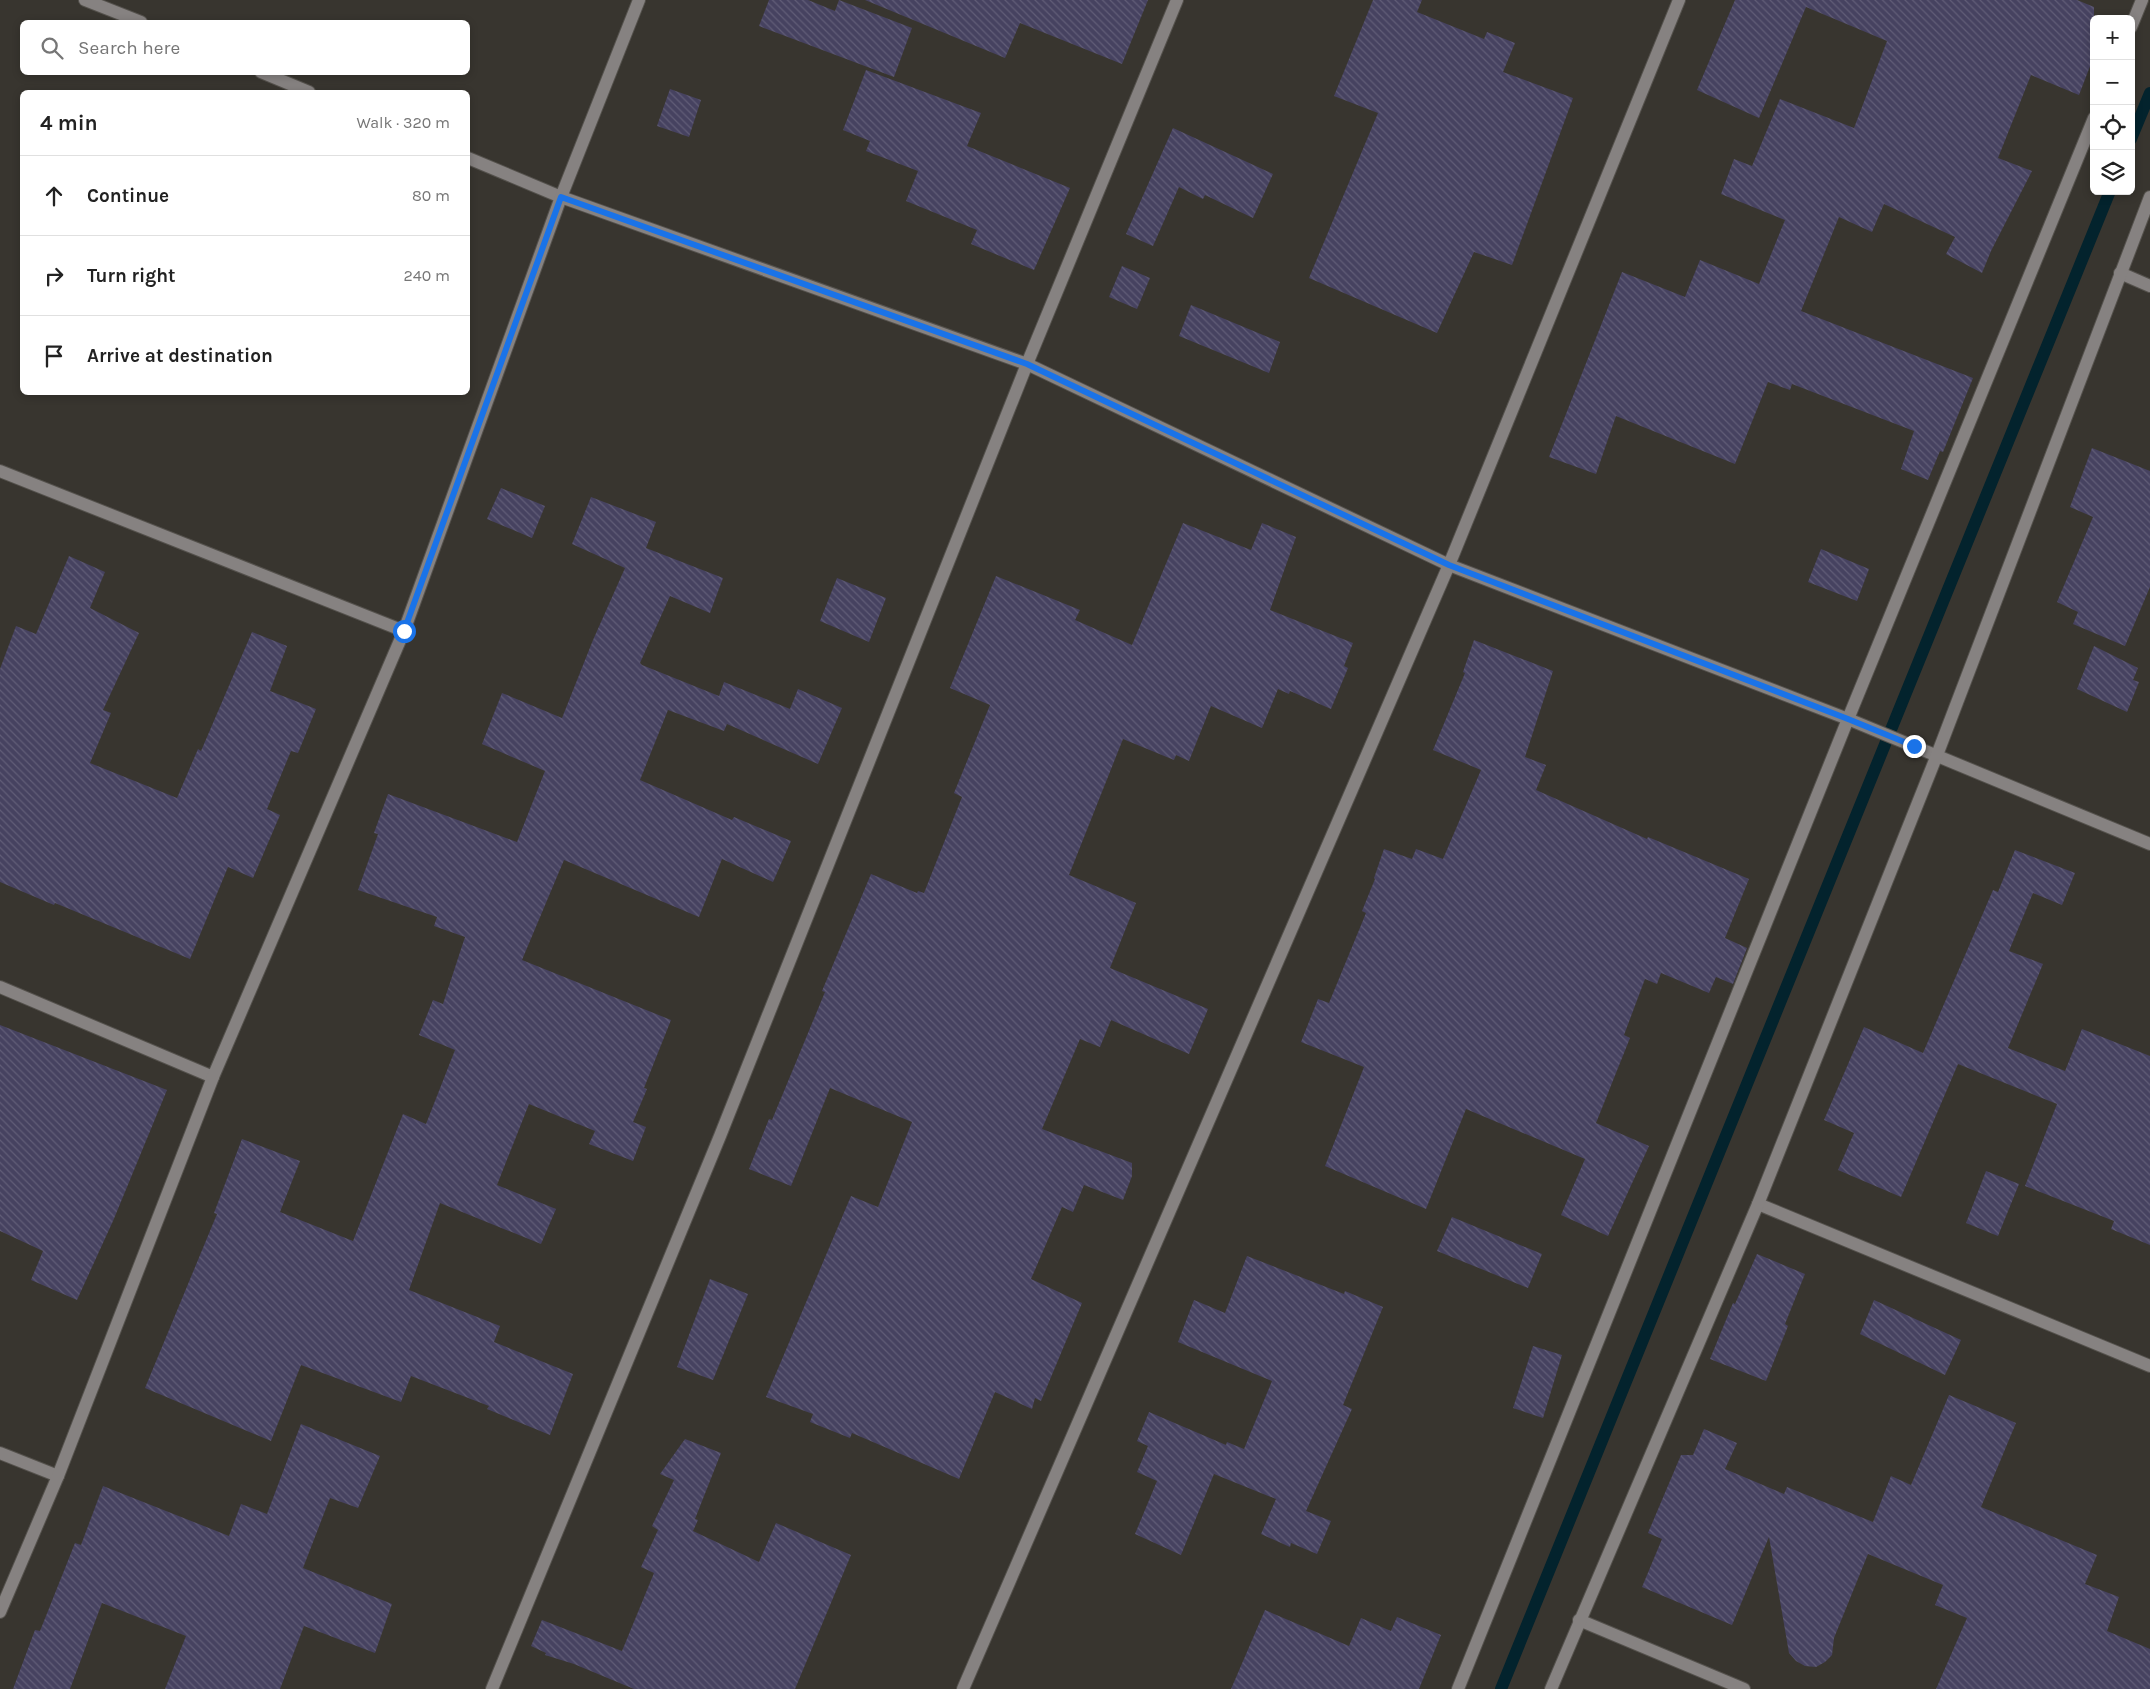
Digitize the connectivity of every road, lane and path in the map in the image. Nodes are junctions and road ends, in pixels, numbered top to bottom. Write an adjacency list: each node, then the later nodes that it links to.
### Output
1 (85, 0): 7 (street)
2 (638, 0): 12 (street)
3 (1177, 0): 16 (street)
4 (1680, 0): 18 (street)
5 (2142, 0): 6 (street)
6 (2135, 17)
7 (135, 20)
8 (268, 75): 9 (street)
9 (304, 90)
10 (2090, 128): 20 (street)
11 (470, 159): 12 (street)
12 (561, 197): 16 (street); 19 (street)
13 (2150, 197): 14 (street)
14 (2120, 273): 15 (street); 21 (street)
15 (2150, 286)
16 (1027, 364): 18 (street); 31 (street)
17 (0, 471): 19 (street)
18 (1449, 565): 20 (street); 32 (street)
19 (404, 631): 24 (street)
20 (1848, 719): 21 (street); 33 (street)
21 (1937, 755): 22 (street); 25 (street)
22 (2150, 844)
23 (0, 987): 24 (street)
24 (213, 1077): 28 (street)
25 (1758, 1204): 26 (street); 30 (street)
26 (2150, 1366)
27 (0, 1453): 28 (street)
28 (58, 1476): 29 (street)
29 (0, 1612)
30 (1579, 1620): 34 (street); 35 (street)
31 (492, 1689)
32 (963, 1689)
33 (1458, 1689)
34 (1551, 1689)
35 (1744, 1689)

